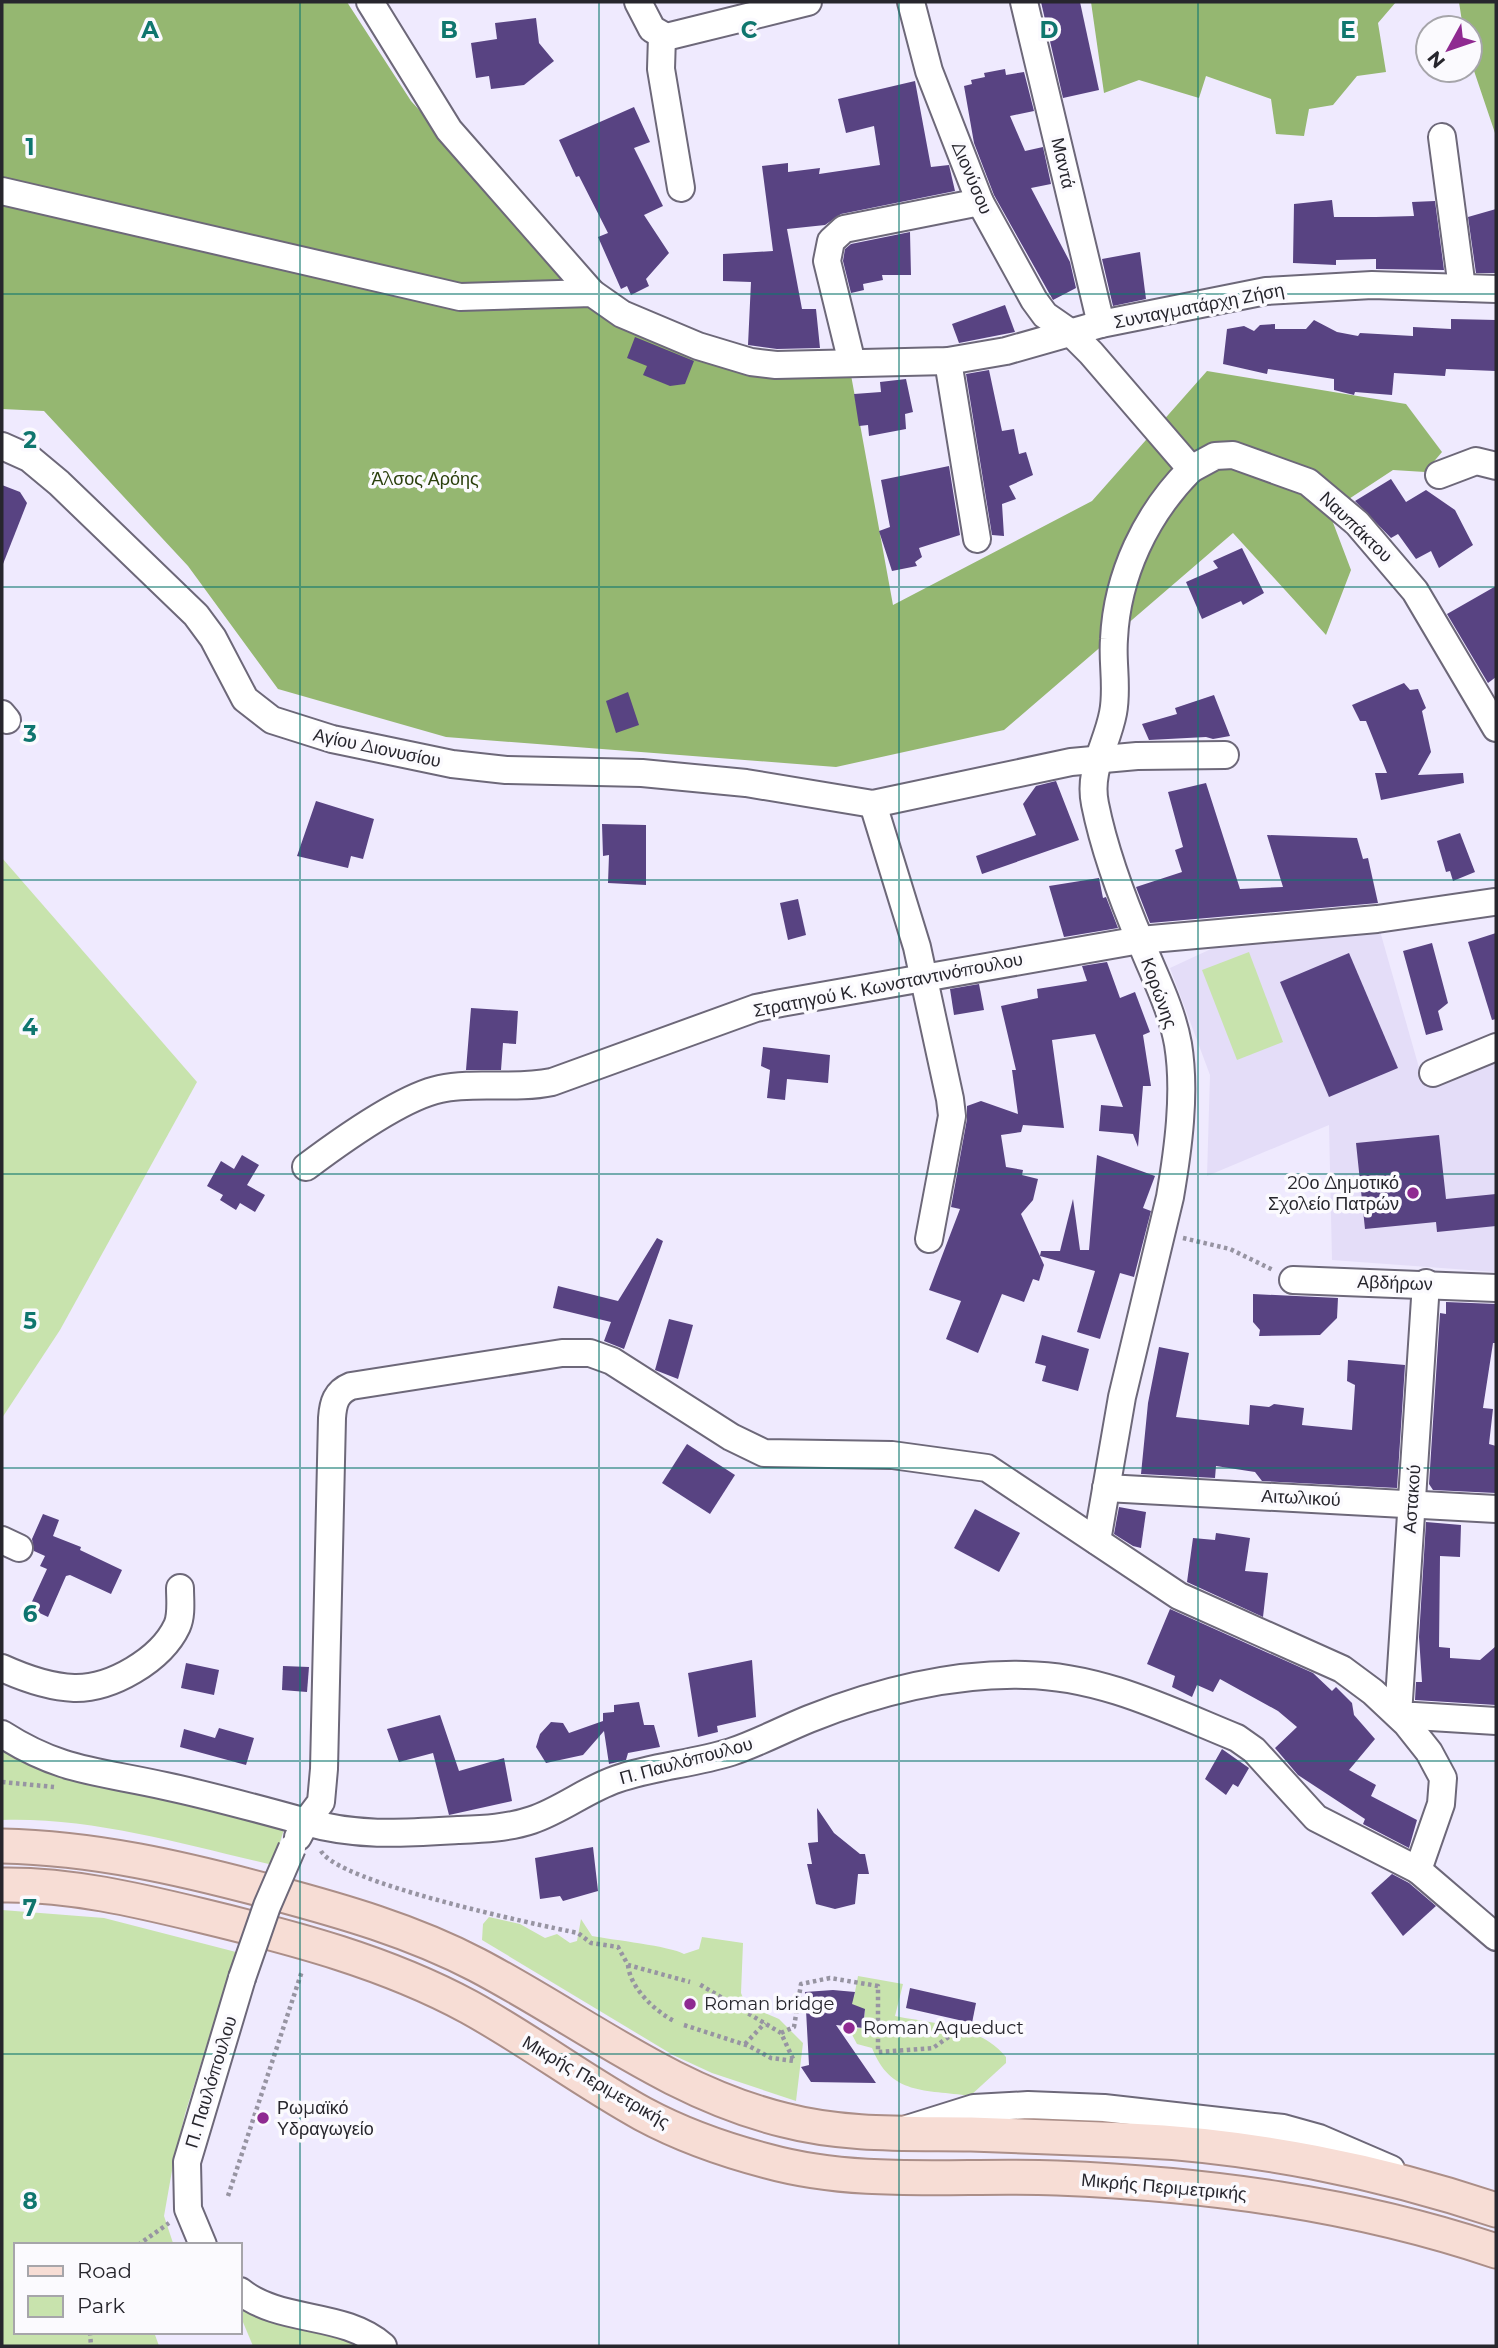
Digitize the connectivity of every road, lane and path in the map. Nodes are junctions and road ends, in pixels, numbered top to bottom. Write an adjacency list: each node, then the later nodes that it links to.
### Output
1 (370, 2): 13 (street, Συνταγματάρχη Ζήση)
2 (638, 2): 6 (street)
3 (808, 2): 6 (street)
4 (911, 2): 10 (street, Διονύσου)
5 (1024, 2): 14 (street, Μαντά)
6 (662, 36): 8 (street)
7 (1443, 137): 11 (street)
8 (681, 188)
9 (2, 191): 13 (street)
10 (980, 202): 15 (street, Διονύσου); 17 (street)
11 (1462, 288): 12 (street, Συνταγματάρχη Ζήση); 14 (street, Συνταγματάρχη Ζήση)
12 (1496, 289)
13 (592, 293): 17 (street, Συνταγματάρχη Ζήση)
14 (1101, 324): 15 (street, Συνταγματάρχη Ζήση)
15 (1071, 333): 16 (street, Συνταγματάρχη Ζήση); 20 (street)
16 (948, 361): 17 (street, Συνταγματάρχη Ζήση); 22 (street)
17 (852, 363)
18 (2, 446): 26 (street, Αγίου Διονυσίου)
19 (1496, 466): 21 (street)
20 (1191, 469): 23 (street, Ναυπάκτου); 25 (street, Κορώνης)
21 (1439, 475)
22 (977, 539)
23 (1496, 728)
24 (1225, 755): 25 (street)
25 (1098, 759): 26 (street); 28 (street, Κορώνης)
26 (873, 804): 29 (street)
27 (1494, 902): 28 (street, Στρατηγού Κ. Κωνσταντινόπουλου)
28 (1140, 940): 29 (street, Στρατηγού Κ. Κωνσταντινόπουλου); 33 (street, Κορώνης)
29 (925, 979): 32 (street, Στρατηγού Κ. Κωνσταντινόπουλου); 34 (street)
30 (1496, 1047): 31 (street)
31 (1433, 1073)
32 (306, 1167)
33 (1161, 1233): 35 (path); 38 (street, Κορώνης)
34 (929, 1238)
35 (1293, 1280): 36 (street, Αβδήρων)
36 (1426, 1283): 37 (street, Αβδήρων); 39 (street, Αστακού)
37 (1496, 1287)
38 (1107, 1488): 39 (street, Αιτωλικού); 41 (street, Κορώνης)
39 (1412, 1503): 40 (street, Αιτωλικού); 44 (street, Αστακού)
40 (1496, 1509)
41 (1097, 1541): 44 (street); 47 (street)
42 (180, 1588): 43 (street)
43 (2, 1668)
44 (1398, 1715): 45 (street); 50 (street)
45 (1496, 1721)
46 (2, 1734): 47 (street)
47 (306, 1822): 50 (street, Π. Παυλόπουλου); 64 (street, Π. Παυλόπουλου, bridge)
48 (2, 1846): 65 (main road)
49 (332, 1863): 54 (path)
50 (1418, 1870): 52 (street, Π. Παυλόπουλου)
51 (2, 1885): 53 (main road, Μικρής Περιμετρικής)
52 (1496, 1937)
53 (311, 1944): 63 (path); 68 (main road, Μικρής Περιμετρικής)
54 (628, 1965): 55 (path); 57 (path)
55 (690, 1982)
56 (699, 1984): 58 (path)
57 (674, 2021)
58 (765, 2023): 61 (path); 62 (path)
59 (684, 2025): 62 (path)
60 (977, 2027): 61 (path)
61 (781, 2033): 62 (path)
62 (744, 2045)
63 (228, 2196)
64 (188, 2209): 66 (path); 67 (street)
65 (1496, 2210)
66 (141, 2243)
67 (201, 2243)
68 (1496, 2250)
69 (242, 2292): 70 (street)
70 (383, 2346)

